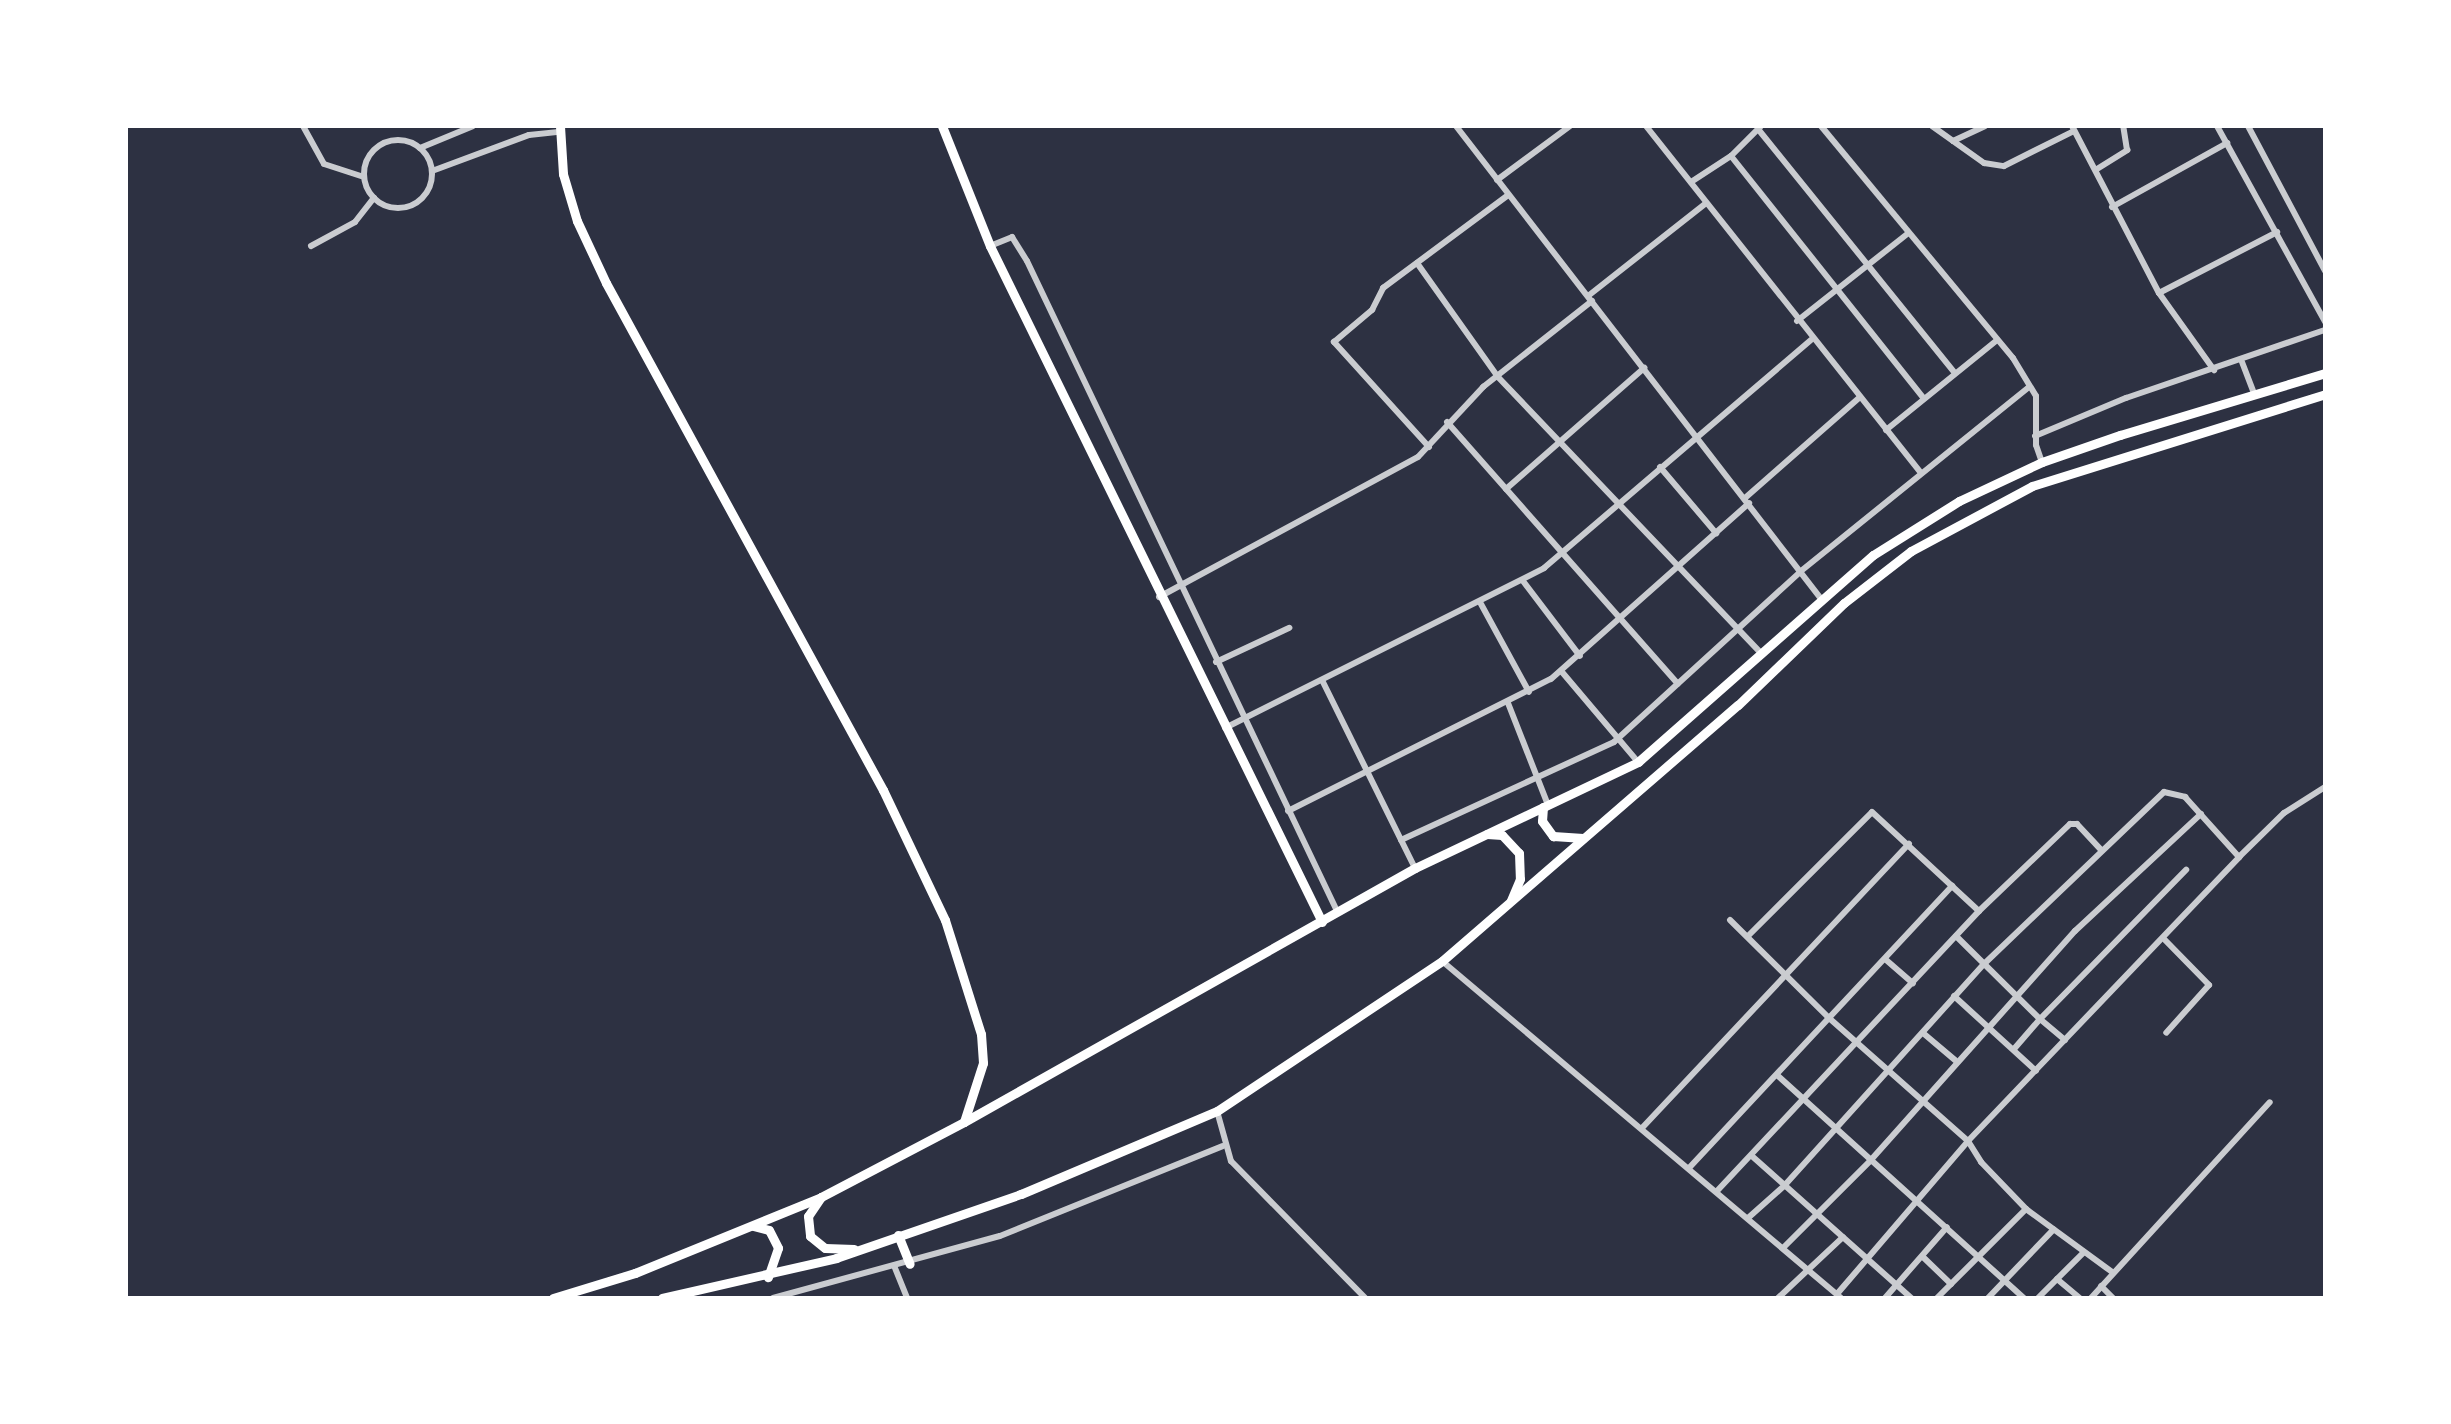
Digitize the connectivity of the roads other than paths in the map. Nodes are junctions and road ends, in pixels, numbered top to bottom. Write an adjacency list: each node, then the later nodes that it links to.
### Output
1 (303, 126): 22 (street)
2 (473, 126): 18 (street)
3 (942, 126): 32 (main road)
4 (1456, 126): 23 (street)
5 (1570, 126): 23 (street)
6 (1646, 126): 24 (street)
7 (1821, 126): 30 (street)
8 (1932, 126): 16 (street)
9 (1985, 126): 16 (street)
10 (2123, 126): 20 (street)
11 (2218, 126): 17 (street)
12 (2248, 126): 35 (street)
13 (1760, 127): 19 (street); 34 (street)
14 (2073, 128): 16 (street); 20 (street)
15 (560, 129): 21 (street); 137 (main road)
16 (1953, 141)
17 (2227, 143): 28 (street); 29 (street)
18 (420, 148): 21 (street); 22 (street)
19 (1731, 156): 24 (street); 36 (street)
20 (2097, 169): 28 (street)
21 (432, 171): 26 (street)
22 (364, 177): 26 (street)
23 (1497, 180): 25 (street)
24 (1691, 182): 27 (street)
25 (1508, 195): 33 (street); 38 (street)
26 (374, 198): 31 (street)
27 (1705, 204): 38 (street); 39 (street)
28 (2112, 207): 37 (street)
29 (2277, 232): 37 (street); 40 (street)
30 (1907, 234): 34 (street); 43 (street)
31 (311, 246)
32 (990, 246): 72 (street); 73 (main road)
33 (1417, 263): 49 (street); 60 (street)
34 (1867, 265): 36 (street); 47 (street)
35 (2325, 271)
36 (1837, 289): 39 (street); 53 (street)
37 (2159, 293): 46 (street)
38 (1590, 298): 45 (street); 49 (street)
39 (1797, 321): 42 (street)
40 (2325, 322)
41 (2325, 330): 44 (street)
42 (1811, 340): 54 (street); 57 (street)
43 (1997, 340): 47 (street); 50 (street)
44 (2242, 362): 46 (street); 51 (street)
45 (1644, 368): 57 (street); 59 (street)
46 (2214, 370): 58 (street)
47 (1954, 372): 53 (street)
48 (2325, 373): 51 (main road)
49 (1498, 377): 55 (street); 59 (street)
50 (2029, 387): 58 (street); 63 (street)
51 (2254, 393): 61 (main road)
52 (2325, 394): 98 (main road)
53 (1923, 397): 56 (street)
54 (1859, 398): 56 (street); 66 (street)
55 (1447, 422): 60 (street); 64 (street)
56 (1886, 430): 63 (street)
57 (1696, 434): 62 (street); 66 (street)
58 (2035, 436): 61 (street)
59 (1563, 439): 64 (street); 65 (street)
60 (1429, 447): 72 (street)
61 (2042, 462): 74 (main road)
62 (1660, 467): 65 (street); 67 (street)
63 (1920, 472): 70 (street)
64 (1506, 489): 68 (street)
65 (1621, 501): 68 (street); 69 (street)
66 (1747, 501): 67 (street); 70 (street)
67 (1716, 533): 69 (street)
68 (1564, 554): 71 (street); 76 (street)
69 (1681, 565): 76 (street); 78 (street)
70 (1801, 571): 74 (street); 78 (street)
71 (1523, 581): 75 (street); 80 (street)
72 (1179, 586): 73 (street); 81 (street)
73 (1159, 597): 88 (main road)
74 (1822, 600): 79 (main road)
75 (1481, 604): 83 (street); 85 (street)
76 (1621, 620): 80 (street); 84 (street)
77 (1289, 628): 81 (street)
78 (1740, 628): 79 (street); 84 (street)
79 (1761, 653): 90 (main road)
80 (1580, 656): 82 (street)
81 (1216, 662): 87 (street)
82 (1562, 672): 85 (street); 89 (street)
83 (1322, 680): 87 (street); 91 (street)
84 (1678, 684): 89 (street)
85 (1529, 692): 86 (street)
86 (1508, 703): 91 (street); 92 (street)
87 (1243, 719): 88 (street); 95 (street)
88 (1224, 729): 110 (main road)
89 (1619, 739): 90 (street); 92 (street)
90 (1638, 762): 94 (main road)
91 (1367, 772): 95 (street); 99 (street)
92 (1537, 779): 94 (street); 99 (street)
93 (2325, 787): 102 (street)
94 (1546, 806): 97 (main road); 98 (main road)
95 (1288, 811): 108 (street)
96 (2201, 814): 101 (street); 102 (street); 119 (street)
97 (1480, 835): 103 (main road); 106 (main road)
98 (1587, 838): 106 (main road)
99 (1401, 840): 103 (street)
100 (1909, 844): 105 (street); 111 (street); 117 (street)
101 (2101, 850): 107 (street); 116 (street)
102 (2239, 857): 113 (street)
103 (1415, 868): 108 (main road)
104 (2186, 870): 122 (street)
105 (1952, 886): 107 (street); 114 (street)
106 (1508, 906): 115 (main road)
107 (1979, 911): 112 (street)
108 (1338, 913): 110 (main road)
109 (1730, 920): 111 (street)
110 (1322, 922): 137 (main road)
111 (1748, 936): 117 (street)
112 (1956, 936): 116 (street); 118 (street)
113 (2165, 940): 125 (street); 126 (street)
114 (1885, 959): 118 (street); 121 (street)
115 (1442, 961): 136 (main road); 138 (street)
116 (1984, 964): 119 (street); 120 (street)
117 (1786, 974): 121 (street); 138 (street)
118 (1913, 983): 127 (street)
119 (2014, 995): 122 (street); 123 (street)
120 (1954, 996): 123 (street); 124 (street)
121 (1829, 1018): 127 (street); 132 (street)
122 (2040, 1019): 126 (street); 128 (street)
123 (1988, 1025): 128 (street); 129 (street)
124 (1923, 1033): 129 (street); 130 (street)
125 (2166, 1033)
126 (2065, 1040): 131 (street)
127 (1859, 1043): 130 (street); 133 (street)
128 (2014, 1049): 131 (street)
129 (1955, 1060): 134 (street)
130 (1888, 1069): 134 (street); 139 (street)
131 (2036, 1071): 140 (street)
132 (1777, 1075): 133 (street); 144 (street)
133 (1804, 1101): 139 (street); 142 (street)
134 (1922, 1101): 140 (street); 143 (street)
135 (2270, 1102): 166 (street)
136 (1217, 1111): 141 (street); 155 (main road)
137 (964, 1122): 147 (main road)
138 (1642, 1128): 144 (street)
139 (1835, 1129): 143 (street); 145 (street)
140 (1968, 1141): 148 (street); 149 (street)
141 (1223, 1146): 163 (street); 178 (street)
142 (1753, 1157): 145 (street); 146 (street)
143 (1870, 1161): 148 (street); 150 (street)
144 (1689, 1168): 146 (street)
145 (1784, 1186): 150 (street); 151 (street)
146 (1717, 1191): 151 (street)
147 (821, 1197): 152 (main road); 158 (main road)
148 (1915, 1202): 153 (street); 162 (street)
149 (2026, 1209): 154 (street); 160 (street)
150 (1816, 1214): 156 (street); 157 (street)
151 (1748, 1218): 157 (street)
152 (752, 1226): 167 (main road); 174 (main road)
153 (1947, 1227): 160 (street); 161 (street)
154 (2054, 1229): 159 (street); 168 (street)
155 (898, 1235): 158 (main road); 163 (main road)
156 (1843, 1237): 162 (street); 165 (street)
157 (1783, 1248): 165 (street)
158 (861, 1249): 167 (main road)
159 (2084, 1252): 166 (street); 169 (street)
160 (1978, 1254): 168 (street); 170 (street)
161 (1923, 1257): 170 (street); 171 (street)
162 (1868, 1258): 171 (street); 173 (street)
163 (910, 1264): 164 (street)
164 (895, 1268): 176 (street); 177 (street)
165 (1809, 1270): 173 (street); 179 (street)
166 (2112, 1272): 172 (street)
167 (768, 1277): 175 (main road)
168 (2004, 1278): 183 (street); 184 (street)
169 (2057, 1279): 185 (street); 186 (street)
170 (1951, 1284): 182 (street)
171 (1898, 1285): 180 (street); 181 (street)
172 (2101, 1286): 187 (street); 188 (street)
173 (1839, 1296)
174 (553, 1298)
175 (662, 1298)
176 (773, 1298)
177 (907, 1298)
178 (1365, 1298)
179 (1778, 1298)
180 (1885, 1298)
181 (1911, 1298)
182 (1937, 1298)
183 (1988, 1298)
184 (2024, 1298)
185 (2038, 1298)
186 (2080, 1298)
187 (2091, 1298)
188 (2113, 1298)

